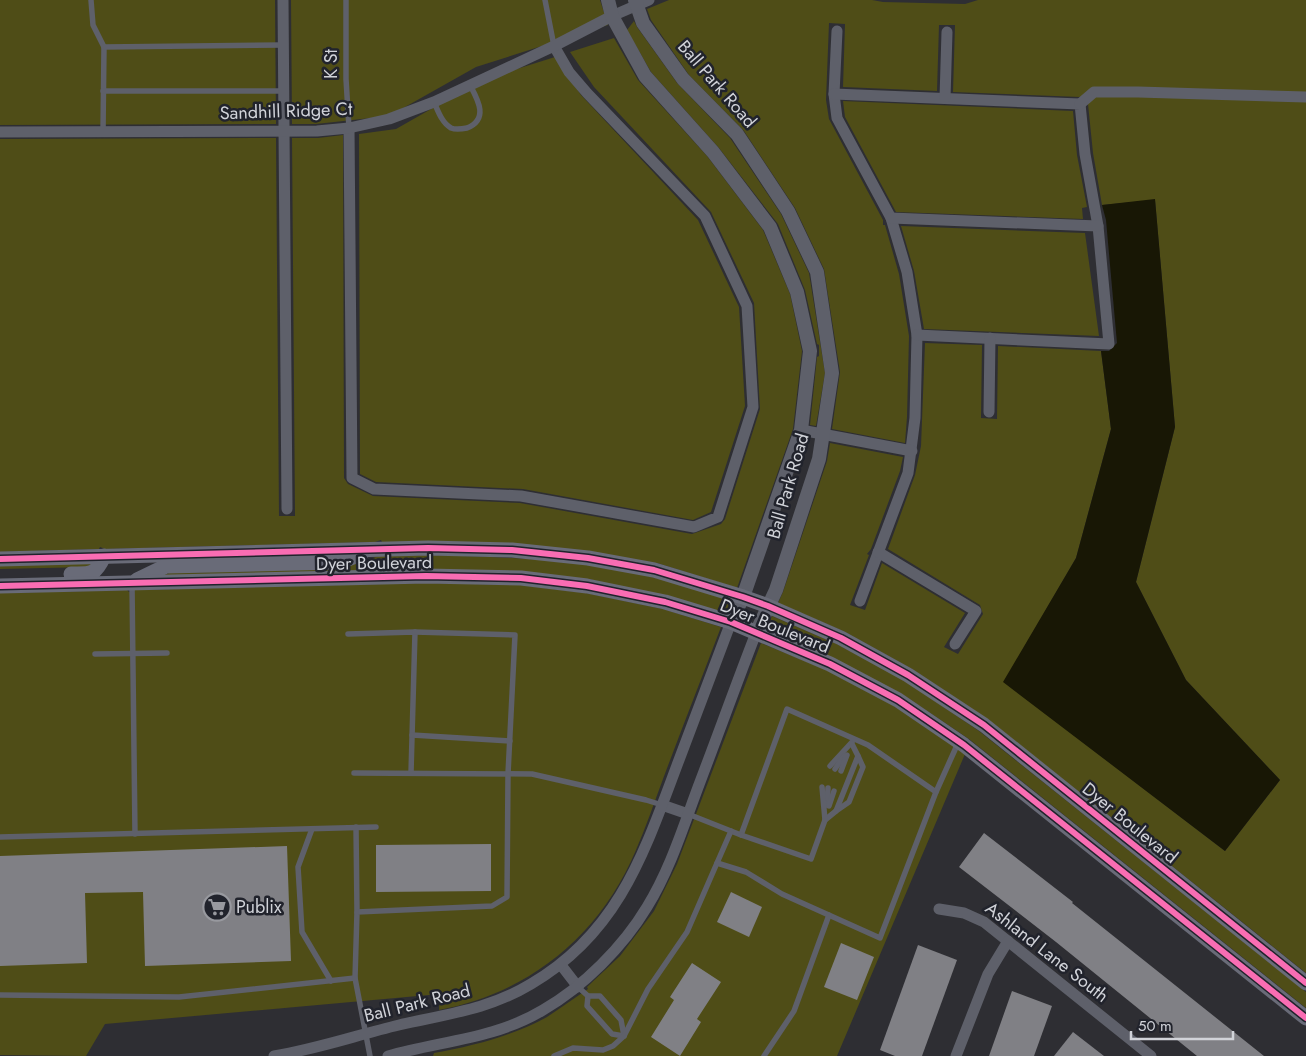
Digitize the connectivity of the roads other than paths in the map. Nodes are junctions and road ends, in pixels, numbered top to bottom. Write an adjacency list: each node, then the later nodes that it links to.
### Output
1 (91, 0): 12 (lane)
2 (283, 0): 10 (street)
3 (346, 0): 21 (lane, K St)
4 (545, 0): 11 (lane)
5 (608, 0): 7 (street, Ball Park Road)
6 (640, 2): 7 (street, Sandhill Ridge Ct); 31 (street, Ball Park Road)
7 (612, 16): 11 (street, Sandhill Ridge Ct); 30 (street, Ball Park Road)
8 (837, 30): 16 (street)
9 (946, 32): 18 (street)
10 (283, 45): 12 (lane); 15 (street)
11 (554, 46): 13 (street, Sandhill Ridge Ct); 21 (street)
12 (104, 47): 14 (lane)
13 (470, 85): 19 (street, Sandhill Ridge Ct); 19 (lane)
14 (103, 91): 15 (lane); 24 (lane)
15 (284, 91): 22 (street)
16 (834, 94): 18 (street); 25 (street)
17 (1306, 97): 20 (street)
18 (945, 98): 20 (street)
19 (434, 102): 21 (street, Sandhill Ridge Ct)
20 (1080, 104): 26 (street)
21 (349, 128): 22 (street, Sandhill Ridge Ct)
22 (284, 131): 24 (street, Sandhill Ridge Ct); 33 (street)
23 (0, 132): 24 (street, Sandhill Ridge Ct)
24 (103, 132)
25 (891, 218): 26 (street); 27 (street)
26 (1098, 226): 28 (street)
27 (917, 335): 28 (street); 32 (street)
28 (990, 338): 29 (street)
29 (989, 412)
30 (801, 430): 31 (street); 41 (street, Ball Park Road)
31 (823, 434): 32 (street); 43 (street, Ball Park Road)
32 (912, 451): 35 (street)
33 (287, 510)
34 (377, 549): 36 (main road, Dyer Boulevard); 39 (main road); 41 (main road, Dyer Boulevard)
35 (878, 552): 42 (street); 48 (street)
36 (104, 556): 37 (main road, Dyer Boulevard); 38 (main road)
37 (0, 558)
38 (0, 576)
39 (132, 583): 40 (main road, Dyer Boulevard); 44 (main road, Dyer Boulevard); 51 (lane)
40 (0, 586)
41 (742, 597): 43 (main road, Dyer Boulevard); 44 (street, Ball Park Road)
42 (860, 601)
43 (768, 606): 46 (street, Ball Park Road); 78 (main road, Dyer Boulevard)
44 (731, 622): 46 (main road, Dyer Boulevard); 60 (street, Ball Park Road)
45 (415, 632): 47 (lane); 52 (lane); 53 (lane)
46 (756, 633): 55 (main road, Dyer Boulevard); 61 (street, Ball Park Road)
47 (348, 634)
48 (955, 644)
49 (167, 653): 51 (lane)
50 (95, 654): 51 (lane)
51 (132, 654): 67 (lane)
52 (412, 735): 53 (lane); 57 (lane)
53 (510, 741): 58 (lane)
54 (853, 741): 54 (lane); 59 (lane); 62 (lane); 68 (lane)
55 (958, 741): 59 (lane); 82 (main road, Dyer Boulevard)
56 (354, 773): 57 (lane)
57 (411, 773): 58 (lane)
58 (508, 774): 60 (lane); 72 (lane)
59 (936, 792): 73 (lane)
60 (662, 805): 61 (street); 75 (street, Ball Park Road)
61 (688, 814): 66 (lane); 79 (street, Ball Park Road)
62 (826, 820): 62 (lane); 68 (lane)
63 (376, 827): 64 (lane)
64 (356, 828): 65 (lane); 72 (lane)
65 (312, 829): 67 (lane); 77 (lane)
66 (731, 831): 68 (lane); 70 (lane)
67 (135, 834): 69 (lane)
68 (740, 835)
69 (0, 837)
70 (717, 863): 73 (lane); 84 (lane)
71 (940, 908): 74 (street, Ashland Lane South)
72 (357, 912): 76 (lane)
73 (829, 915): 89 (lane)
74 (1008, 941): 90 (street); 91 (street, Ashland Lane South)
75 (561, 965): 79 (street); 83 (street, Ball Park Road)
76 (355, 978): 77 (lane); 83 (lane)
77 (331, 981): 80 (lane)
78 (1306, 983)
79 (578, 987): 81 (lane); 87 (street, Ball Park Road)
80 (0, 995)
81 (588, 996): 84 (lane); 84 (lane)
82 (1306, 1018)
83 (364, 1035): 85 (street, Ball Park Road); 86 (lane)
84 (624, 1036): 88 (lane)
85 (274, 1056)
86 (370, 1056)
87 (388, 1056)
88 (554, 1056)
89 (764, 1056)
90 (956, 1056)
91 (1151, 1056)

